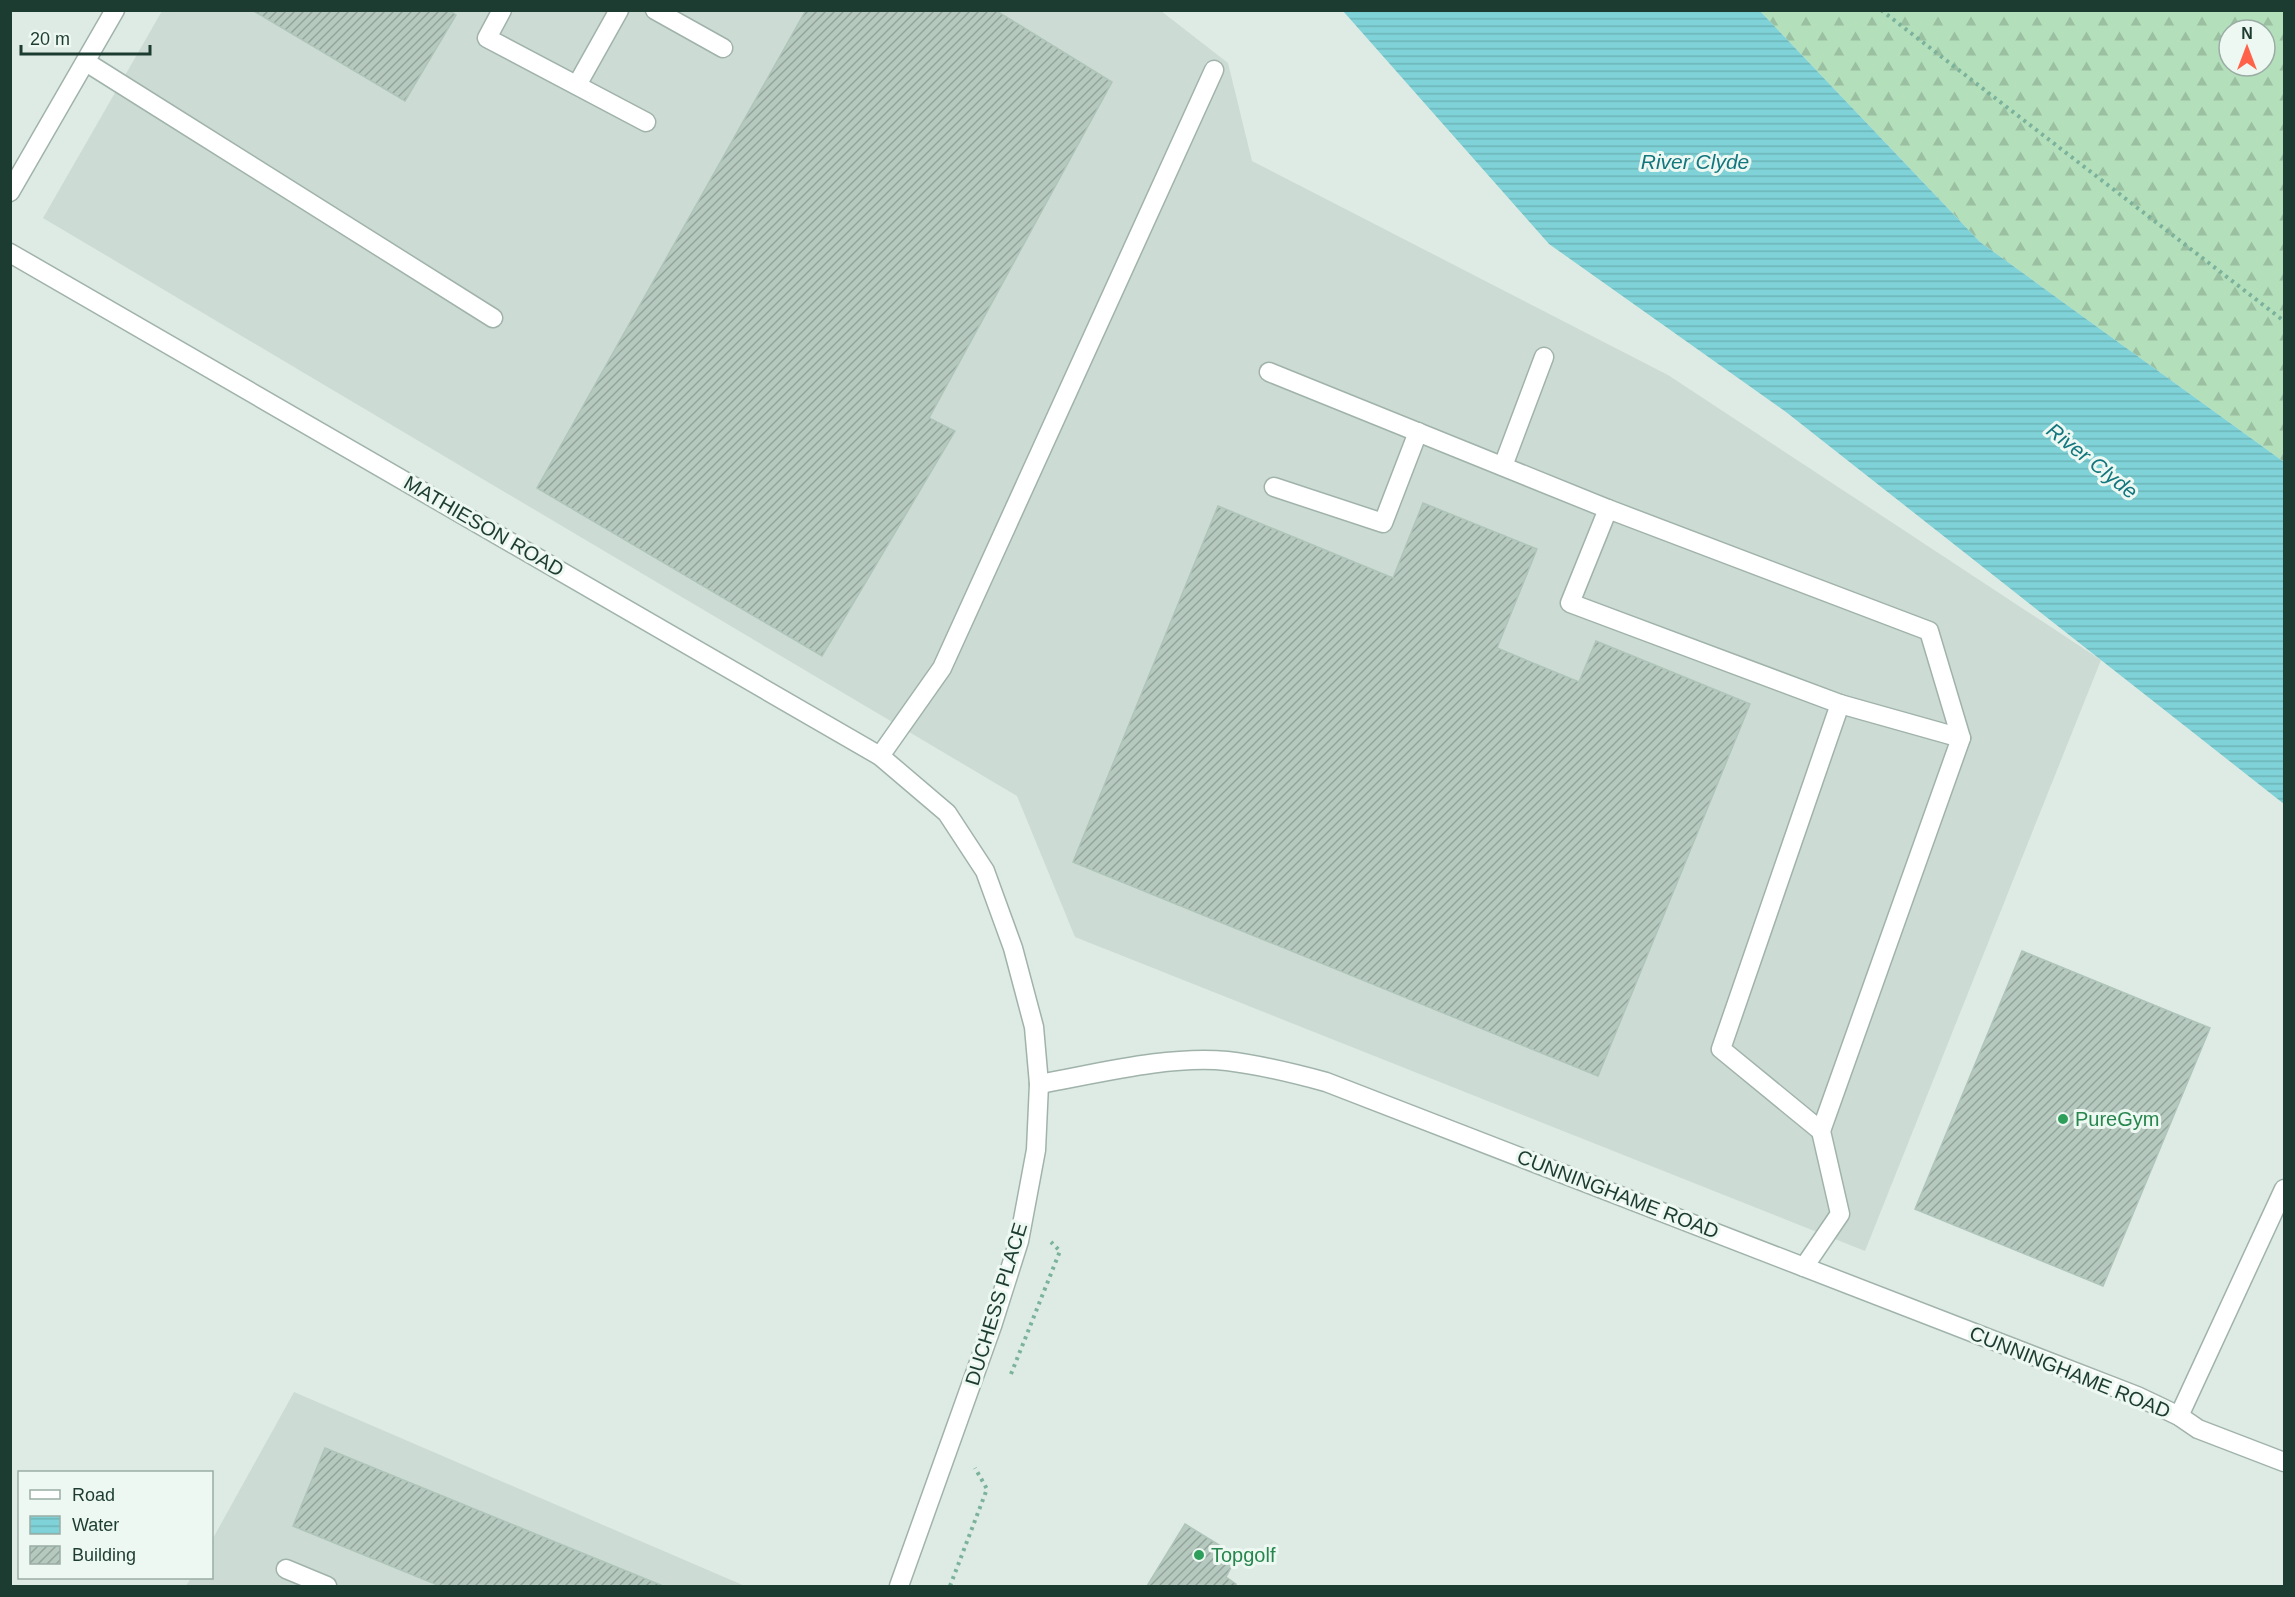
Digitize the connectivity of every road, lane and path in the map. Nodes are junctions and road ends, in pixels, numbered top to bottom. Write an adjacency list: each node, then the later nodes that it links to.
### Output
1 (115, 10): 7 (street)
2 (502, 10): 9 (street)
3 (619, 10): 9 (street)
4 (655, 10): 6 (street)
5 (1881, 10): 14 (path)
6 (723, 48)
7 (86, 62): 11 (street); 13 (street)
8 (1214, 70): 23 (street)
9 (577, 86): 10 (street)
10 (646, 122)
11 (10, 192)
12 (10, 253): 23 (street, MATHIESON ROAD)
13 (494, 318)
14 (2284, 321)
15 (1544, 357): 18 (street)
16 (1269, 372): 17 (street)
17 (1418, 432): 18 (street); 19 (street)
18 (1503, 466): 20 (street)
19 (1274, 487)
20 (1608, 509): 21 (street); 22 (street)
21 (1840, 704): 22 (street); 26 (street)
22 (1962, 738): 26 (street)
23 (880, 756): 24 (street, MATHIESON ROAD)
24 (947, 813): 25 (street, DUCHESS PLACE)
25 (1039, 1083): 28 (street, DUCHESS PLACE); 29 (street, CUNNINGHAME ROAD)
26 (1821, 1131): 29 (street)
27 (2284, 1189): 31 (street, CUNNINGHAME ROAD)
28 (1024, 1213): 30 (path); 36 (street, DUCHESS PLACE)
29 (1804, 1267): 31 (street, CUNNINGHAME ROAD)
30 (1009, 1381)
31 (2179, 1416): 33 (street, CUNNINGHAME ROAD)
32 (979, 1456): 37 (path)
33 (2284, 1462)
34 (286, 1569): 35 (street)
35 (327, 1587)
36 (899, 1587)
37 (950, 1587)

